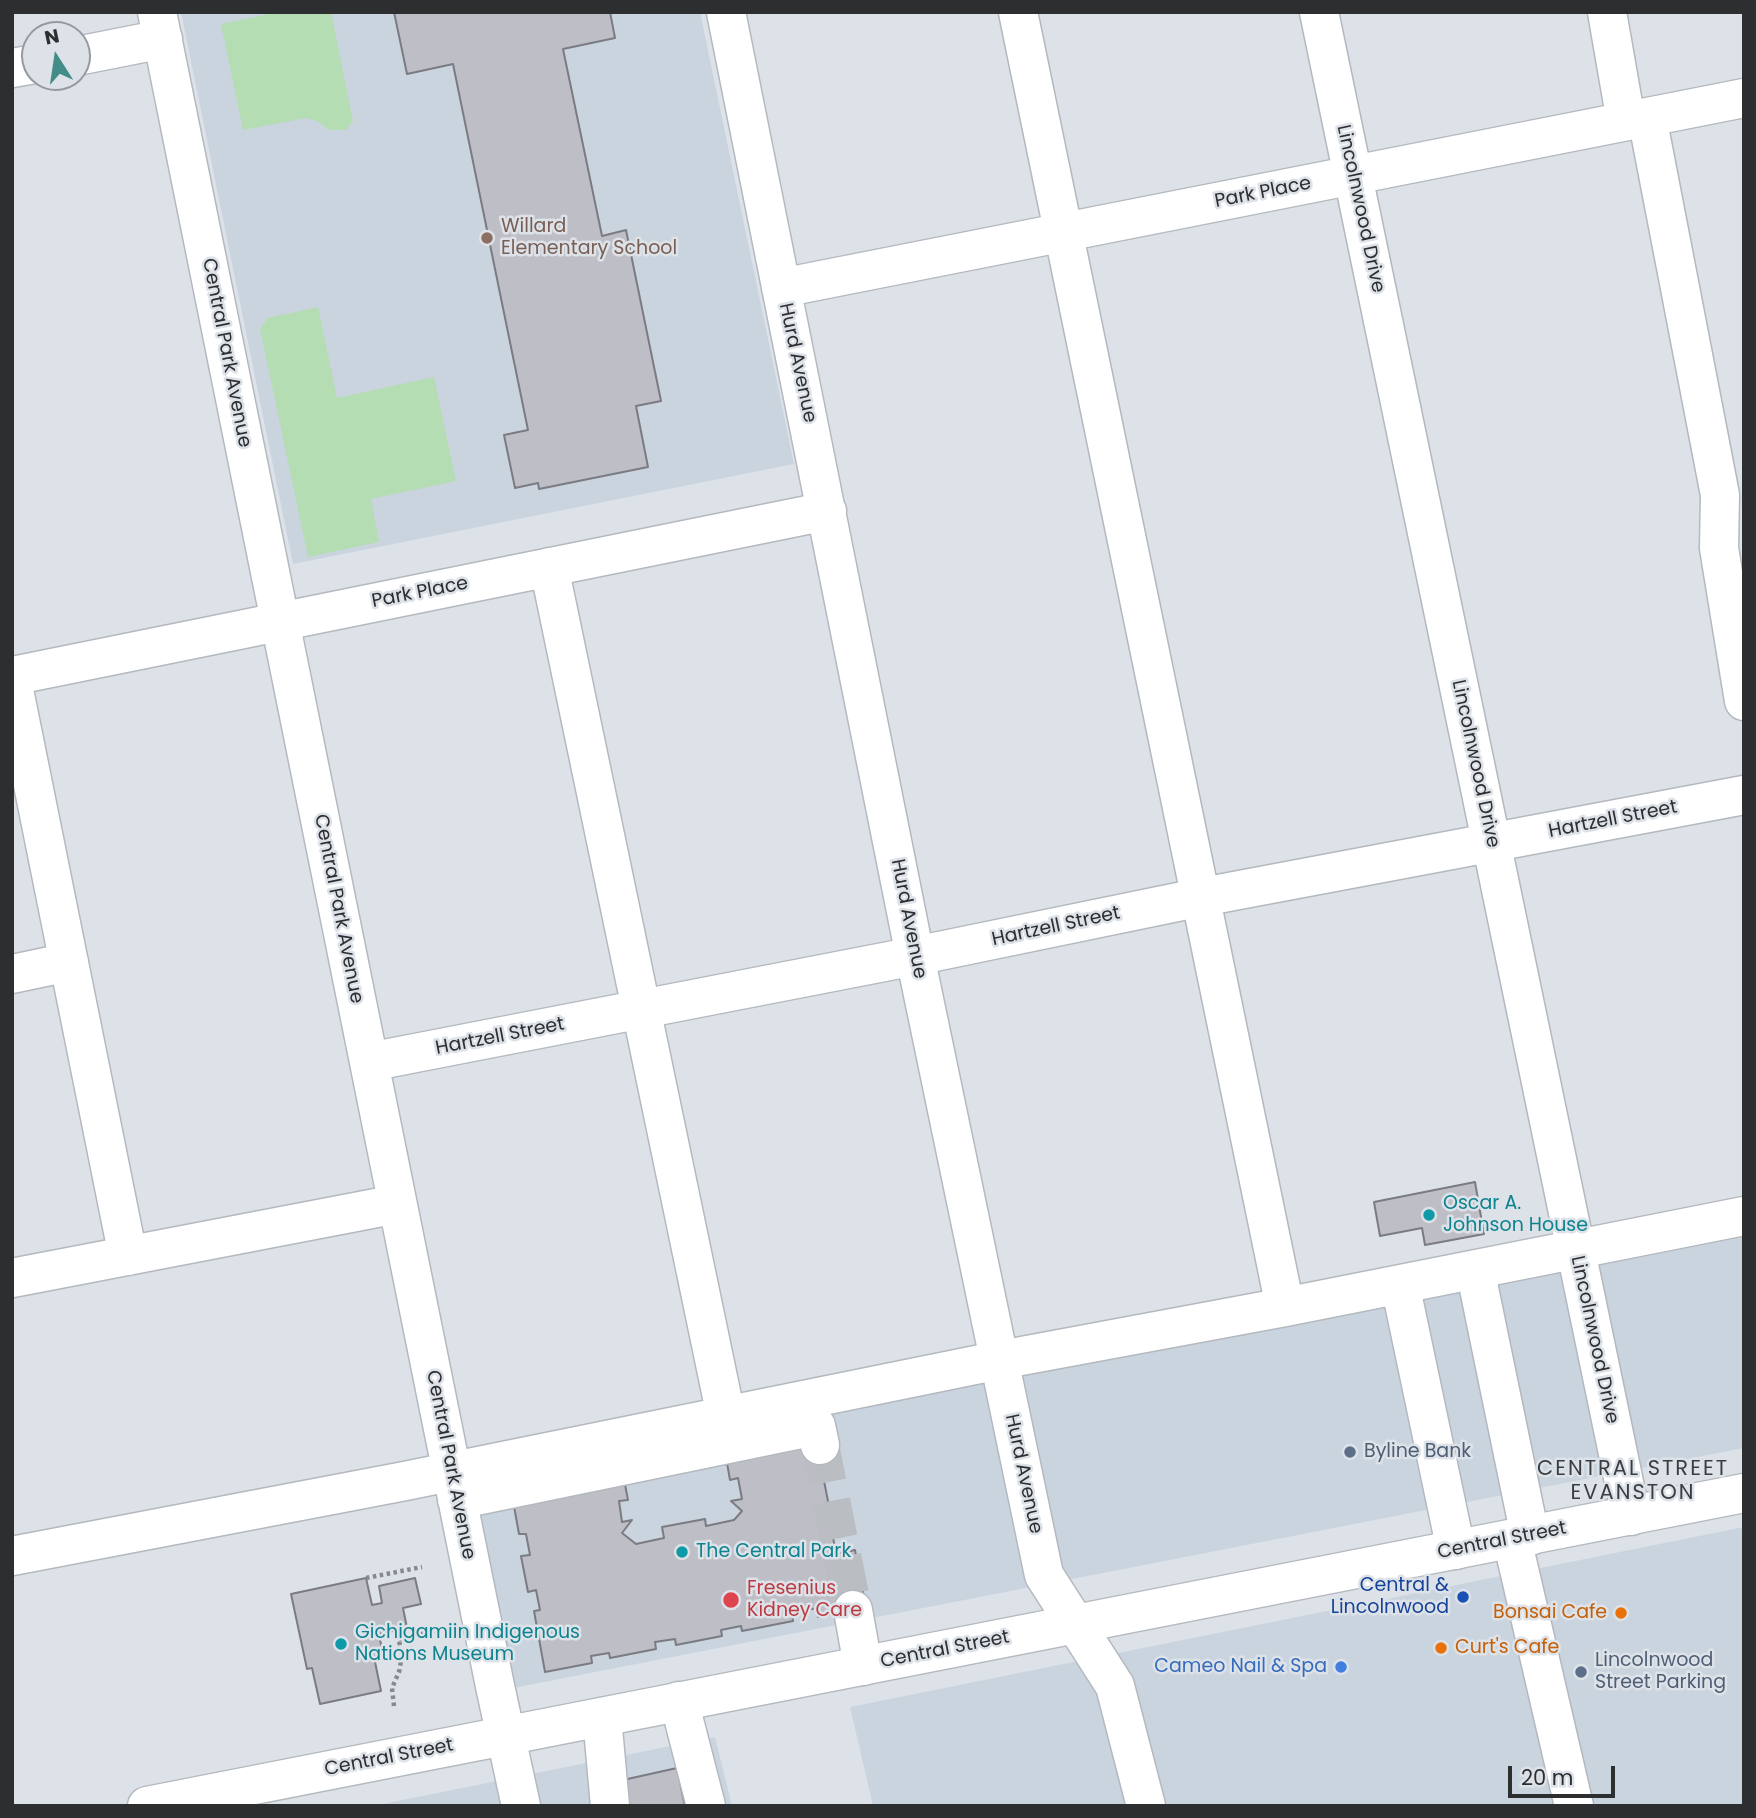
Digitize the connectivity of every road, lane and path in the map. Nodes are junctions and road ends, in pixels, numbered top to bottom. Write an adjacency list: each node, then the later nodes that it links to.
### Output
1 (726, 12): 11 (street, Hurd Avenue)
2 (1018, 12): 10 (street)
3 (1319, 12): 9 (street, Lincolnwood Drive)
4 (1607, 12): 8 (street)
5 (160, 26): 6 (street); 15 (street, Central Park Avenue)
6 (91, 51)
7 (1744, 98): 8 (street, Park Place)
8 (1636, 119): 9 (street, Park Place); 12 (street)
9 (1353, 175): 10 (street, Park Place); 19 (street, Lincolnwood Drive)
10 (1062, 232): 11 (street, Park Place); 20 (street)
11 (782, 288): 13 (street, Hurd Avenue)
12 (1732, 493): 17 (street)
13 (827, 511): 14 (street, Park Place); 21 (street, Hurd Avenue)
14 (549, 567): 15 (street, Park Place); 24 (street)
15 (280, 622): 16 (street, Park Place); 25 (street, Central Park Avenue)
16 (12, 678): 22 (street)
17 (1744, 701)
18 (1744, 795): 19 (street, Hartzell Street)
19 (1491, 843): 20 (street, Hartzell Street); 28 (street, Lincolnwood Drive)
20 (1202, 897): 21 (street, Hartzell Street); 33 (street)
21 (915, 956): 24 (street, Hartzell Street); 34 (street, Hurd Avenue)
22 (69, 962): 23 (street); 29 (street)
23 (12, 974)
24 (642, 1009): 25 (street, Hartzell Street); 35 (street)
25 (369, 1062): 26 (street, Central Park Avenue)
26 (397, 1204): 29 (street); 37 (street, Central Park Avenue)
27 (1744, 1216): 28 (street)
28 (1575, 1249): 30 (street); 39 (street, Lincolnwood Drive)
29 (128, 1256): 31 (street)
30 (1475, 1269): 32 (street); 40 (street)
31 (12, 1278)
32 (1401, 1284): 33 (street); 41 (street)
33 (1285, 1307): 34 (street)
34 (1000, 1360): 35 (street); 46 (street, Hurd Avenue)
35 (726, 1416): 37 (street)
36 (820, 1445): 37 (street)
37 (454, 1486): 42 (street); 54 (street, Central Park Avenue)
38 (1744, 1493): 39 (street, Central Street)
39 (1631, 1516): 40 (street, Central Street)
40 (1521, 1537): 41 (street, Central Street); 60 (street)
41 (1456, 1550): 46 (street, Central Street)
42 (12, 1556)
43 (422, 1567): 44 (path)
44 (366, 1578)
45 (853, 1610): 50 (street)
46 (1074, 1624): 50 (street, Central Street); 59 (street, Hurd Avenue)
47 (397, 1630): 49 (path)
48 (434, 1631): 49 (path)
49 (399, 1639): 52 (path)
50 (863, 1666): 51 (street, Central Street)
51 (679, 1701): 53 (street, Central Street); 58 (street)
52 (394, 1706)
53 (602, 1717): 54 (street, Central Street); 57 (street)
54 (505, 1736): 55 (street, Central Street); 56 (street, Central Park Avenue)
55 (147, 1806)
56 (521, 1806)
57 (610, 1806)
58 (706, 1806)
59 (1146, 1806)
60 (1574, 1806)

